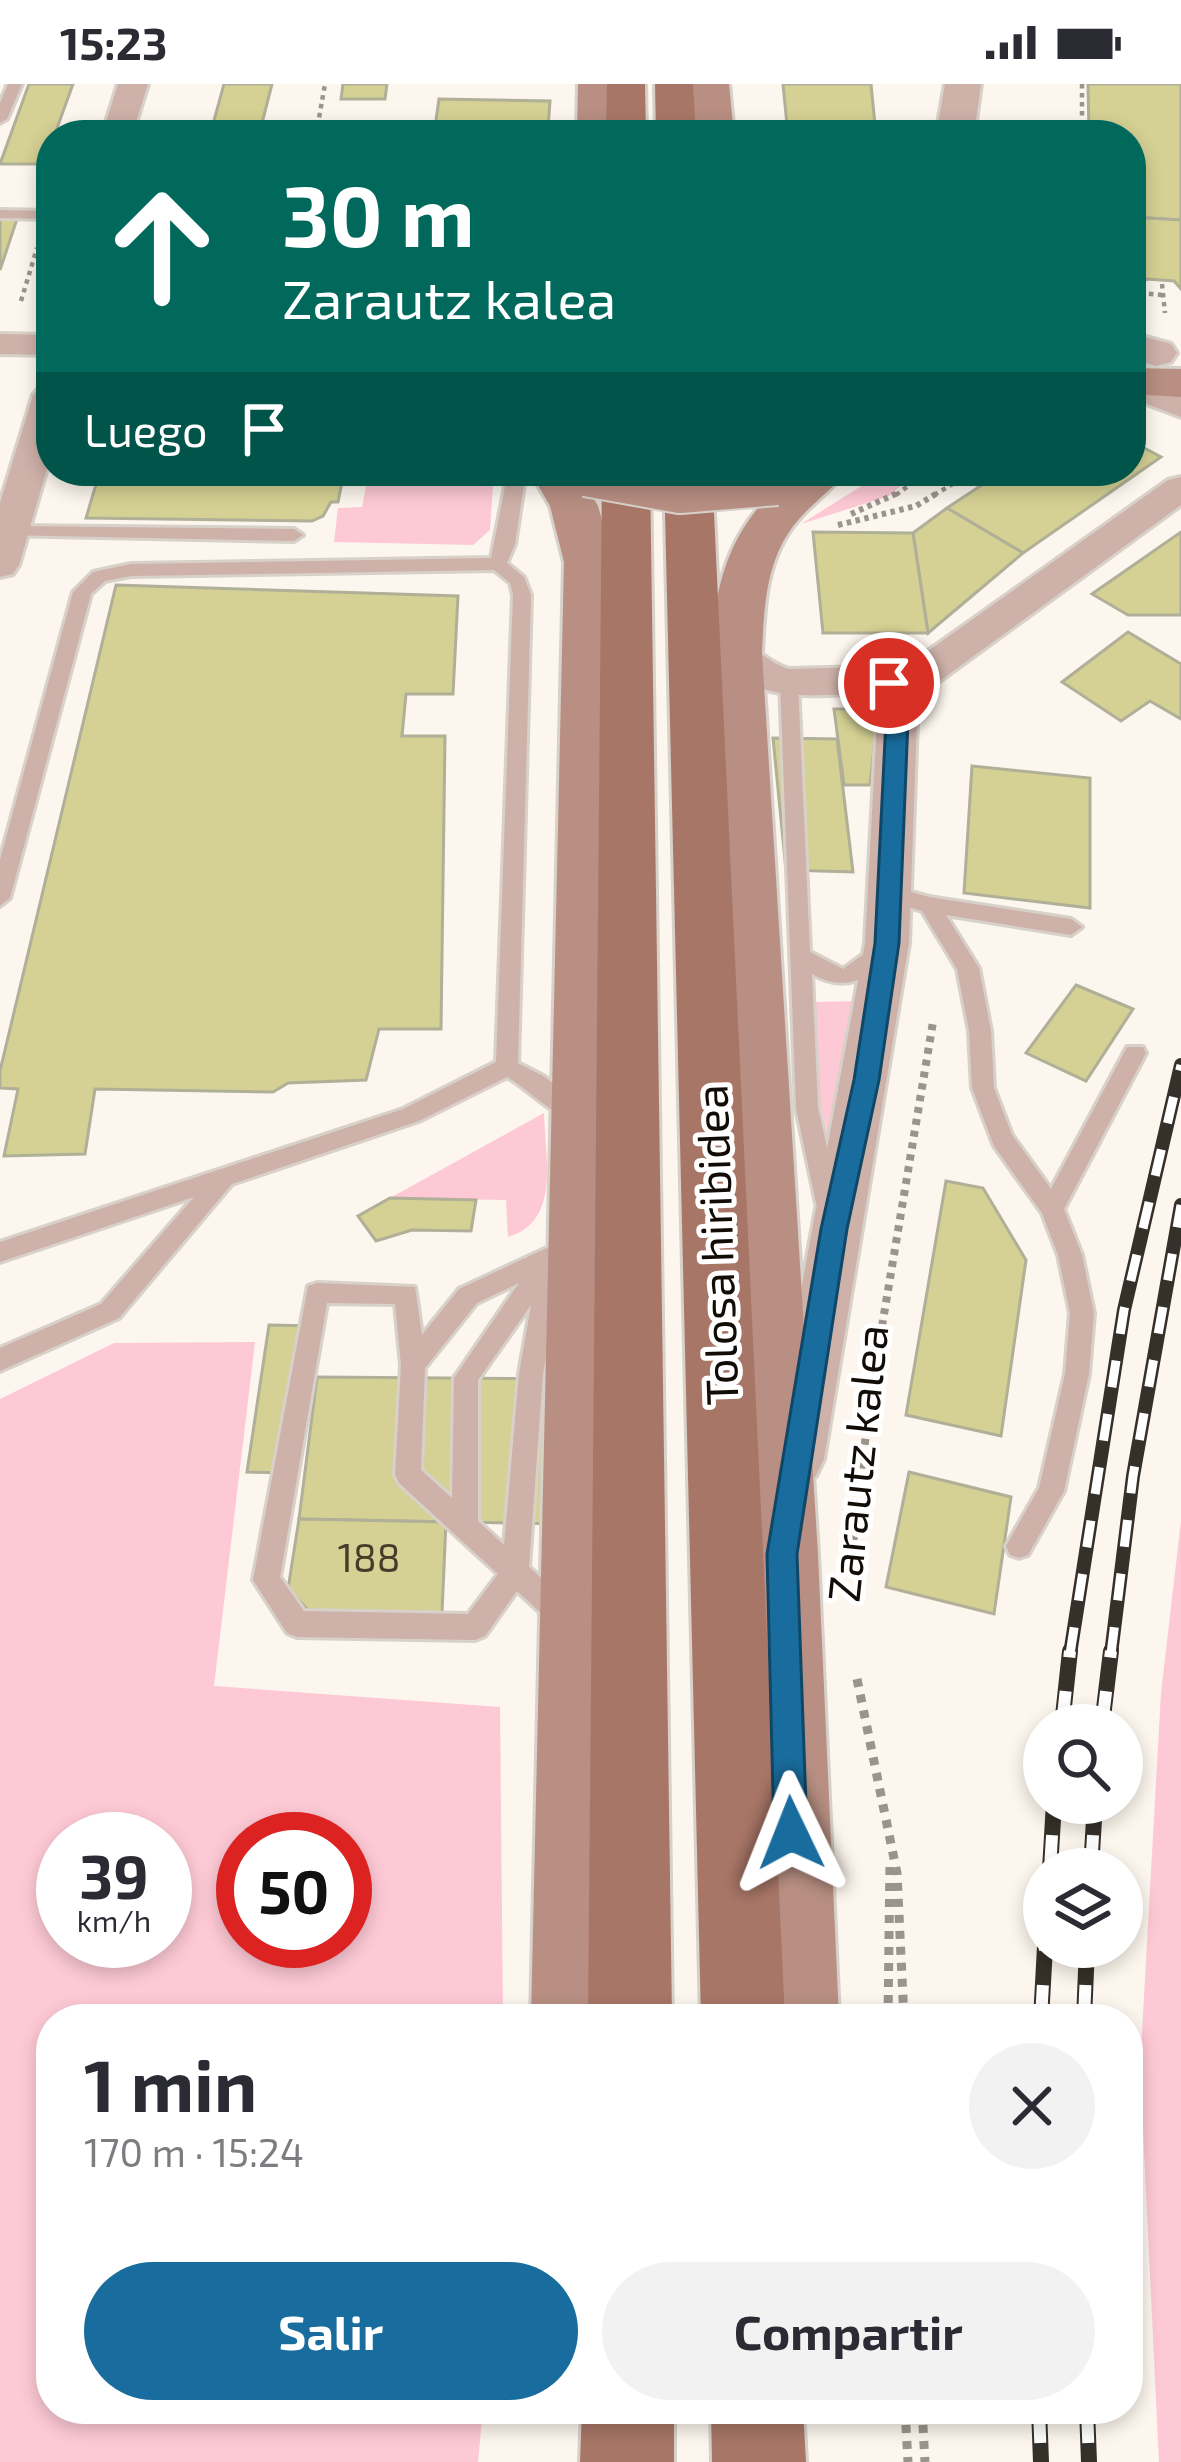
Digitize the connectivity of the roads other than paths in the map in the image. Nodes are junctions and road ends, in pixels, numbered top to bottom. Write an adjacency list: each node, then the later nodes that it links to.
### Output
1 (15, 84): 8 (lane)
2 (133, 84): 9 (street)
3 (597, 84): 10 (main road)
4 (626, 84): 11 (main road)
5 (674, 84): 12 (main road)
6 (710, 84): 13 (main road)
7 (963, 84): 14 (street)
8 (0, 119)
9 (122, 120)
10 (597, 120)
11 (626, 120)
12 (675, 120)
13 (712, 120)
14 (957, 120)
15 (0, 214): 16 (lane)
16 (36, 215)
17 (0, 344): 18 (street)
18 (36, 345)
19 (1149, 365): 22 (street)
20 (0, 373): 21 (street)
21 (36, 373)
22 (1181, 406)
23 (36, 443): 33 (street)
24 (515, 486): 34 (lane)
25 (581, 486): 43 (main road)
26 (586, 486): 57 (main road, Tolosa hiribidea)
27 (649, 486): 29 (main road, bridge)
28 (689, 486): 58 (main road, Tolosa hiribidea)
29 (729, 486)
30 (797, 486): 35 (main road)
31 (1181, 488): 36 (street)
32 (294, 536): 33 (lane)
33 (3, 550)
34 (498, 564): 37 (lane); 42 (lane)
35 (763, 668): 36 (street); 40 (lane); 53 (main road)
36 (889, 683): 38 (street, Zarautz kalea)
37 (0, 898)
38 (902, 914): 39 (lane); 40 (lane); 45 (lane); 46 (street, Zarautz kalea)
39 (1071, 927)
40 (800, 955): 46 (lane)
41 (1136, 1053): 45 (lane)
42 (507, 1067): 43 (lane); 44 (lane)
43 (583, 1120): 47 (main road)
44 (222, 1181): 48 (lane); 49 (lane)
45 (1052, 1209): 52 (lane)
46 (834, 1229): 53 (street, Zarautz kalea)
47 (566, 1230): 50 (lane); 51 (lane); 54 (lane); 55 (main road)
48 (0, 1252)
49 (0, 1360)
50 (413, 1365): 51 (lane); 54 (lane)
51 (465, 1524): 54 (lane)
52 (1019, 1546)
53 (825, 1563): 59 (main road)
54 (515, 1573): 55 (lane)
55 (577, 1628): 56 (main road)
56 (573, 2004)
57 (630, 2004)
58 (742, 2004)
59 (797, 2004)
60 (628, 2424): 62 (main road)
61 (758, 2424): 63 (main road)
62 (627, 2462)
63 (759, 2462)

